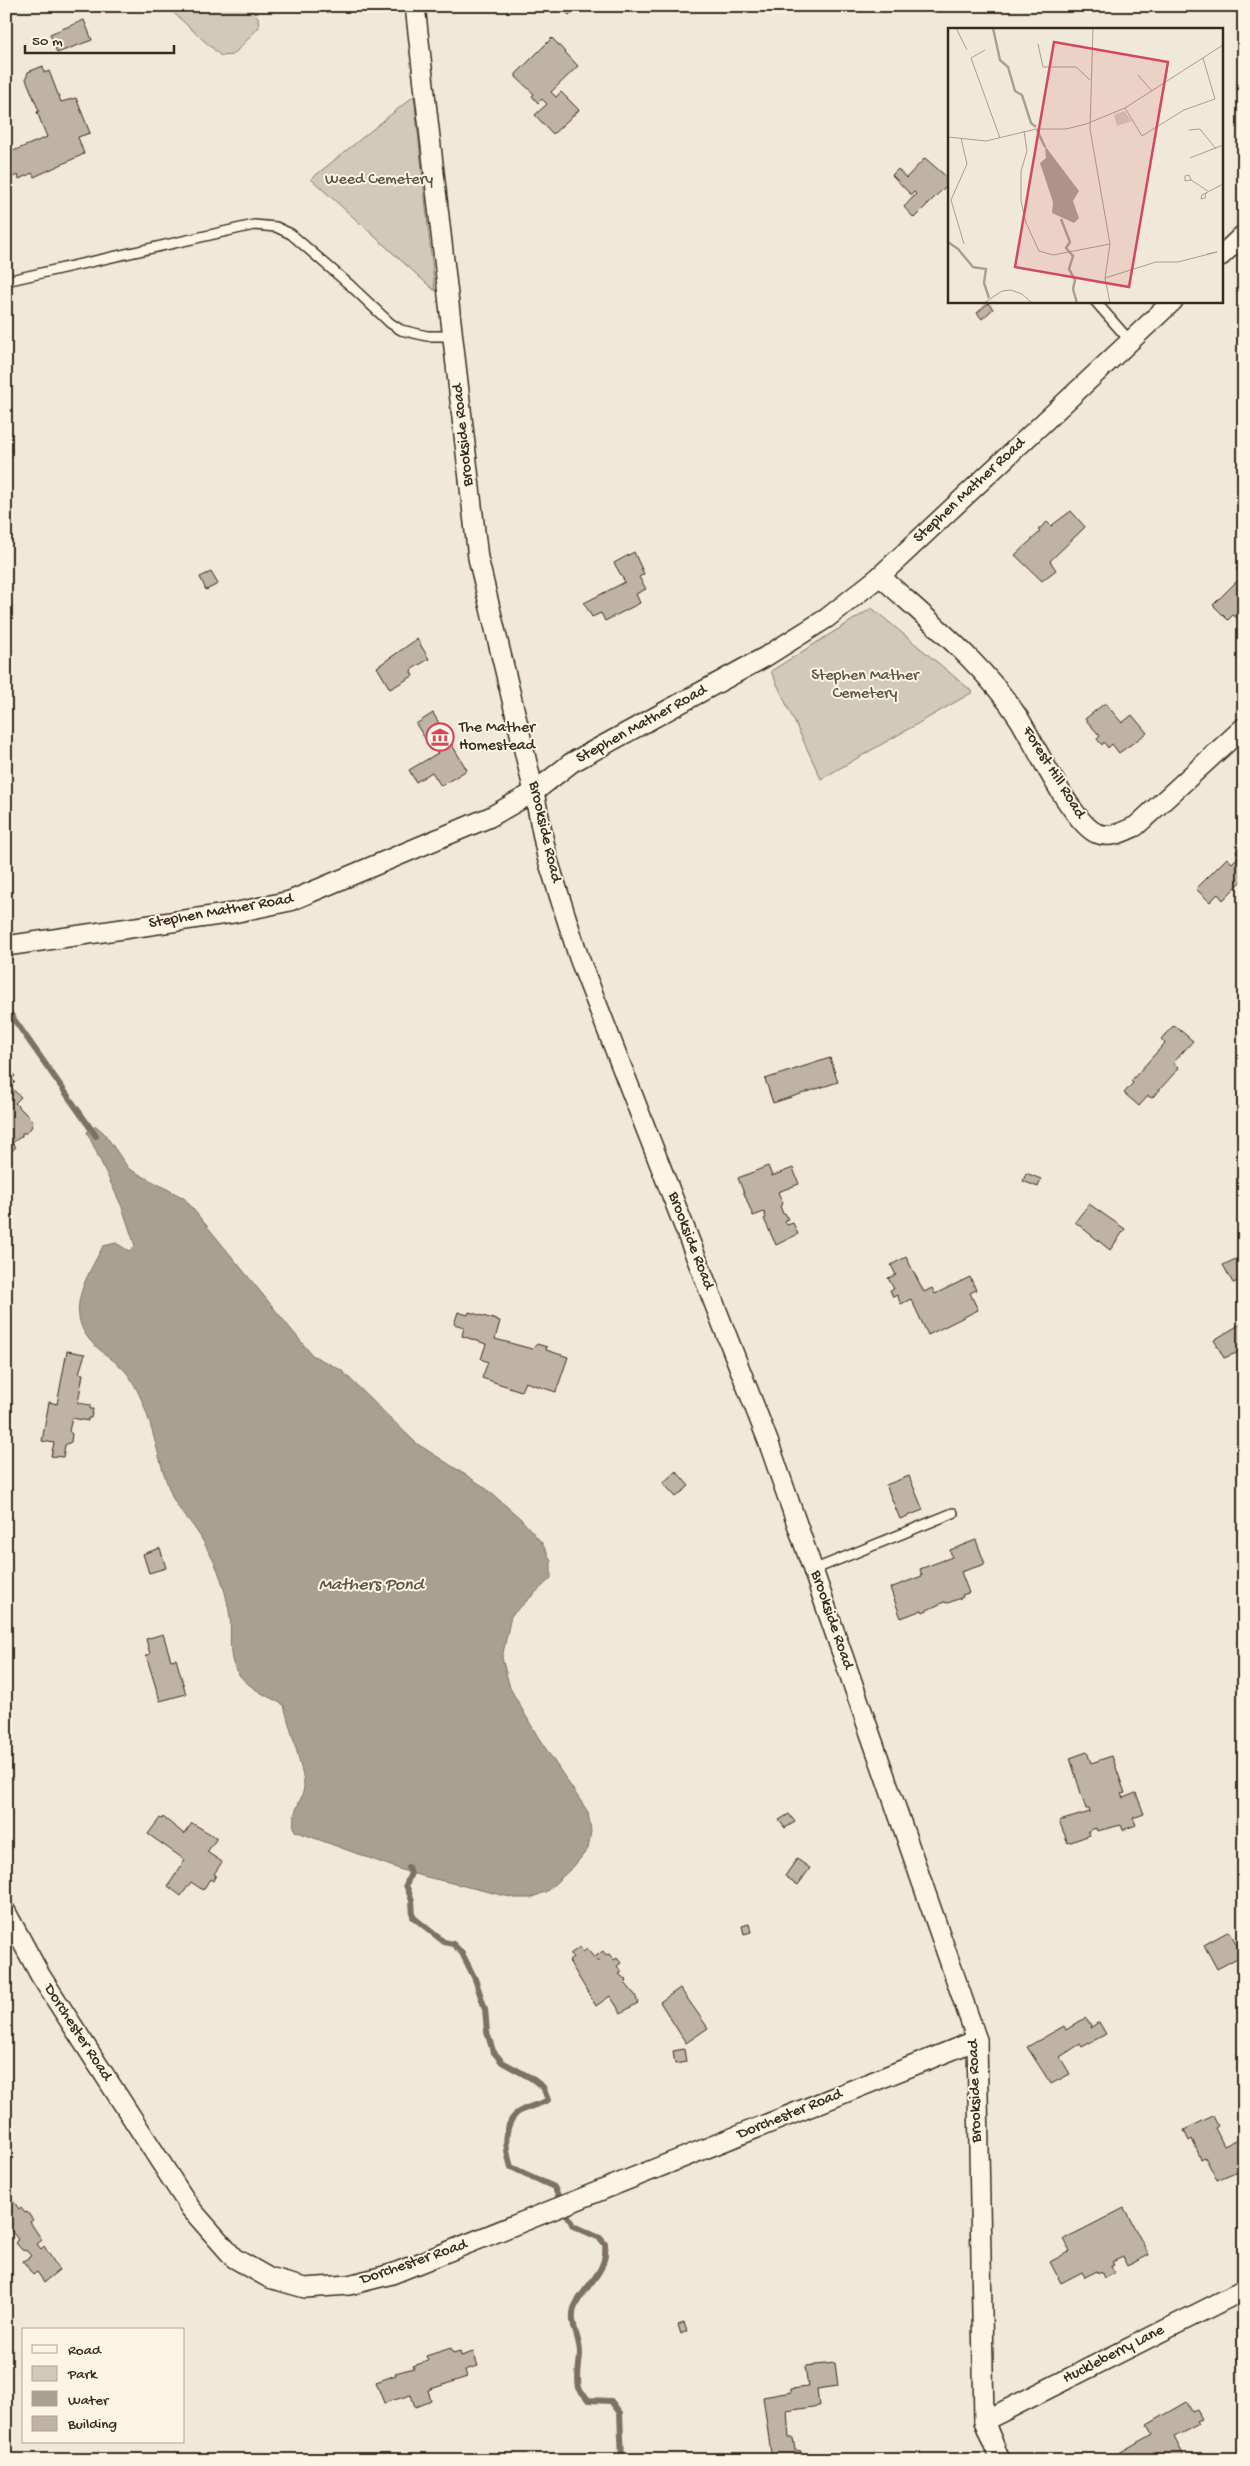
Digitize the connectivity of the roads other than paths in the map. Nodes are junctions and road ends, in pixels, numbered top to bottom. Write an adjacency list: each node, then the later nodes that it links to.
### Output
1 (415, 6): 7 (street, Brookside Road)
2 (1244, 234): 3 (street)
3 (1222, 255)
4 (6, 281): 7 (lane)
5 (1096, 302): 8 (lane)
6 (1171, 302): 8 (street, Stephen Mather Road)
7 (453, 336): 11 (street, Brookside Road)
8 (1130, 341): 9 (street, Stephen Mather Road)
9 (880, 576): 10 (street, Forest Hill Road); 11 (street, Stephen Mather Road)
10 (1244, 727)
11 (534, 792): 12 (street, Stephen Mather Road); 14 (street, Brookside Road)
12 (6, 946)
13 (953, 1512): 14 (lane)
14 (813, 1570): 16 (street, Brookside Road)
15 (6, 1912): 16 (street, Dorchester Road)
16 (977, 2040): 18 (street, Brookside Road)
17 (1244, 2290): 18 (street, Huckleberry Lane)
18 (984, 2421): 19 (street, Brookside Road)
19 (1000, 2460)

